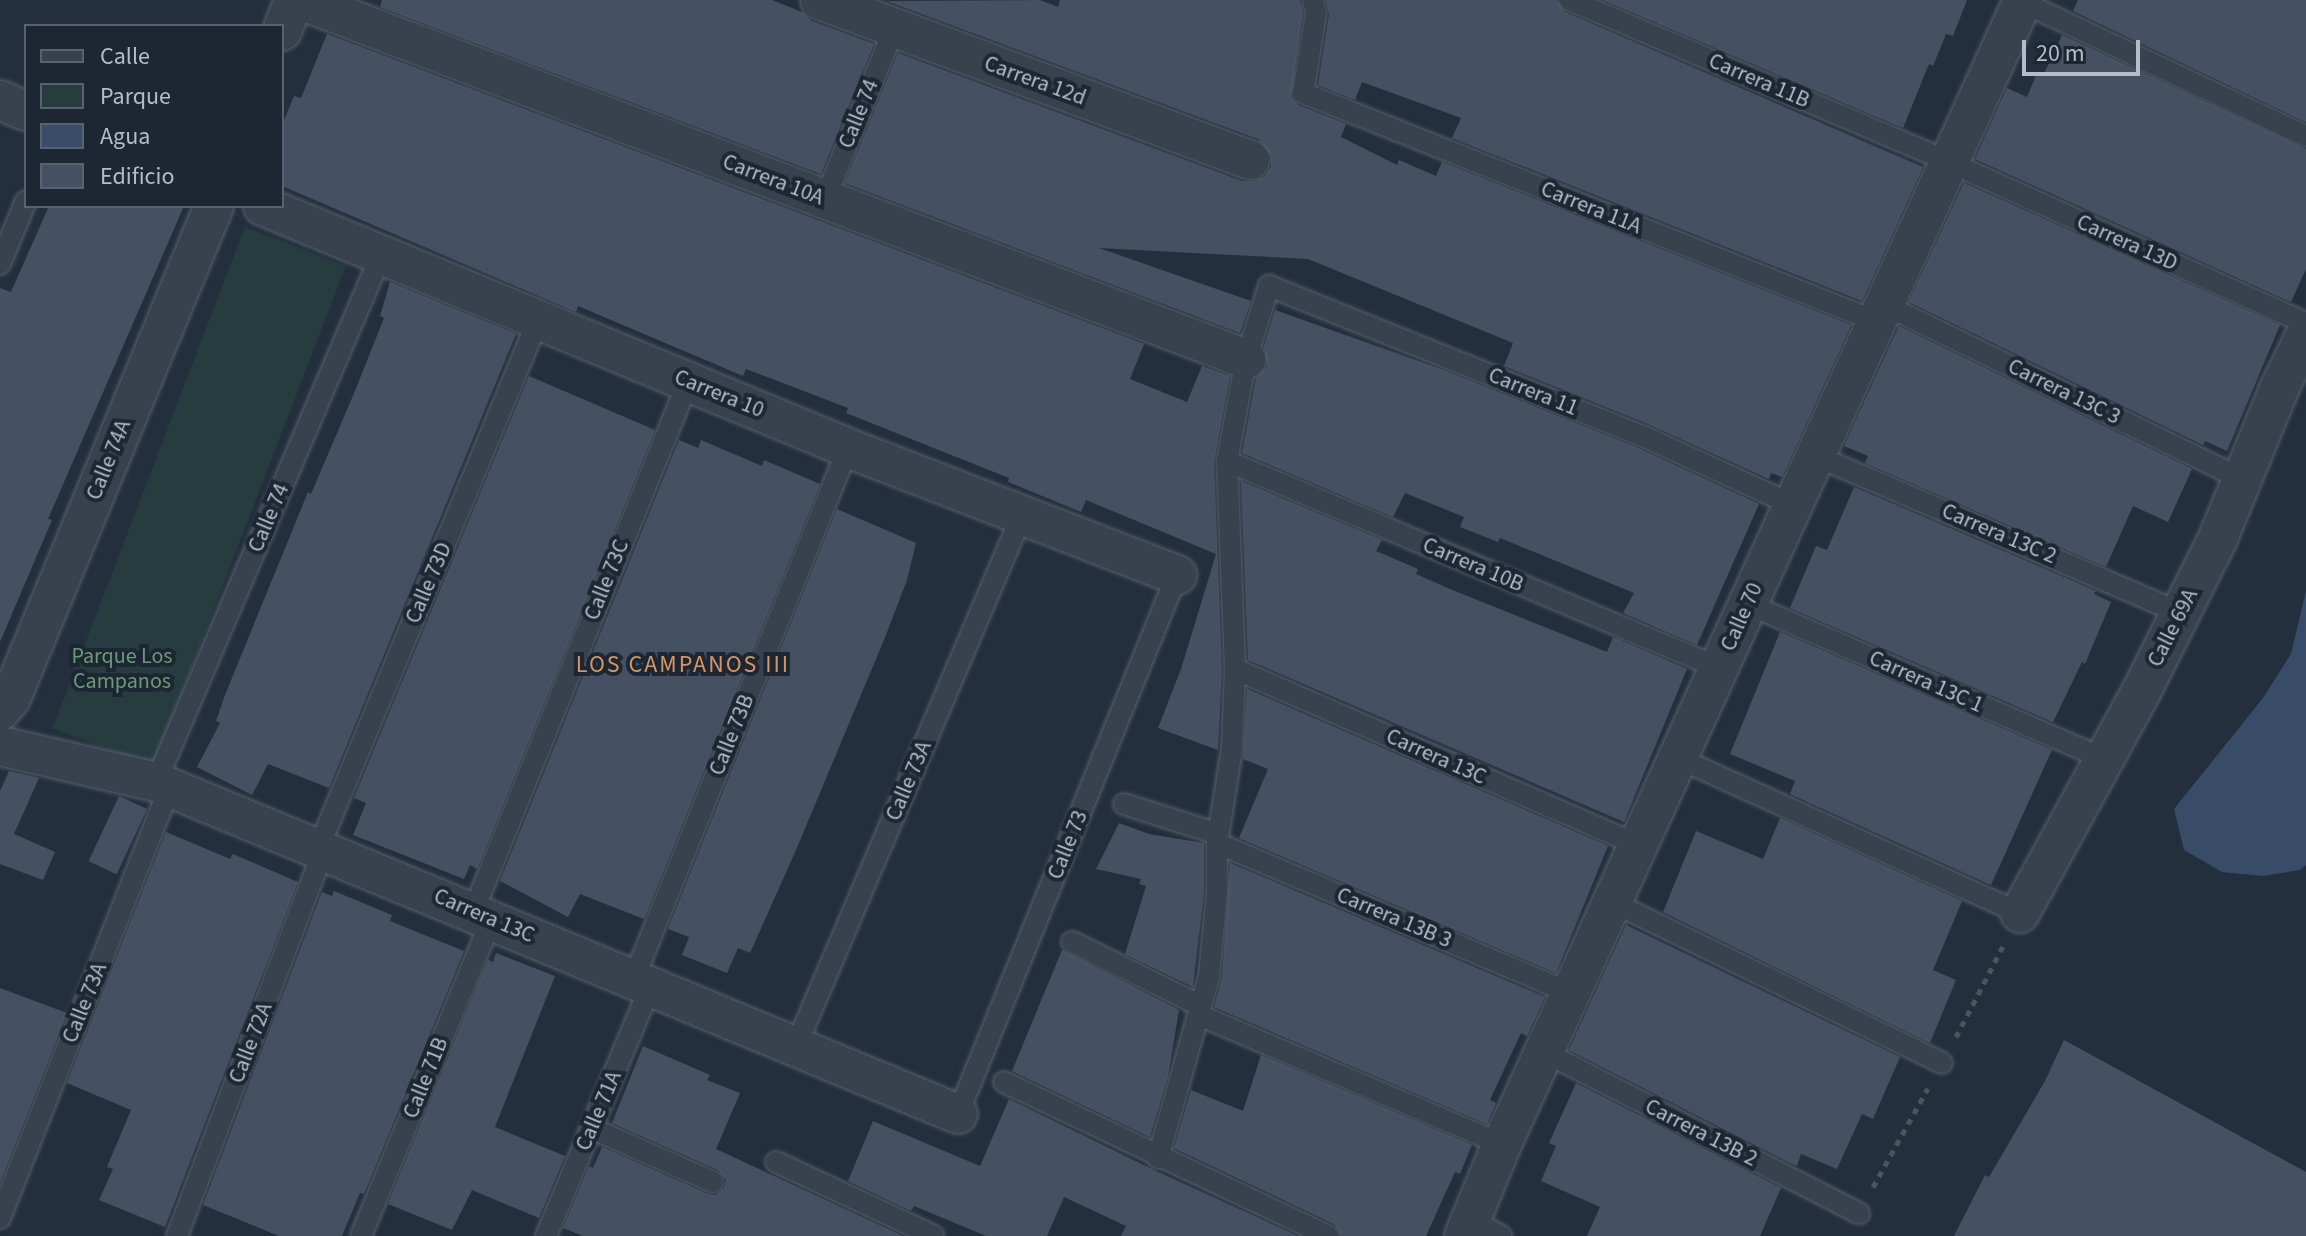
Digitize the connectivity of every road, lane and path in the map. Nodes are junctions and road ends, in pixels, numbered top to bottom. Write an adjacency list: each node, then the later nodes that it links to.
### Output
1 (297, 0): 7 (street); 13 (street, Carrera 10A)
2 (820, 0): 6 (street, Carrera 12d)
3 (1313, 0): 19 (lane, Carrera 11A)
4 (1570, 0): 12 (lane, Carrera 11B)
5 (2021, 1): 10 (lane); 12 (street, Calle 70)
6 (874, 15): 11 (street, Carrera 12d); 13 (lane, Calle 74)
7 (284, 27)
8 (0, 100): 9 (street)
9 (24, 110)
10 (2306, 136)
11 (1250, 160)
12 (1949, 162): 19 (street, Calle 70); 21 (lane, Carrera 13D)
13 (825, 199): 23 (street, Carrera 10A)
14 (24, 206): 18 (lane)
15 (213, 208): 36 (street, Calle 74A)
16 (268, 208): 17 (street, Carrera 10)
17 (382, 253): 20 (street, Carrera 10); 40 (lane, Calle 74)
18 (0, 264)
19 (1882, 314): 26 (street, Calle 70); 28 (lane, Carrera 13C 3)
20 (539, 318): 24 (street, Carrera 10); 44 (lane, Calle 73D)
21 (2306, 323)
22 (2306, 334): 28 (street, Calle 69A)
23 (1246, 359): 27 (lane); 29 (lane, Carrera 11)
24 (688, 382): 25 (street, Carrera 10); 47 (lane, Calle 73C)
25 (848, 448): 30 (street, Carrera 10); 49 (lane, Calle 73B)
26 (1816, 456): 29 (street, Calle 70); 33 (lane, Carrera 13C 2)
27 (1227, 461): 34 (lane, Carrera 10B); 35 (lane)
28 (2242, 479): 33 (street, Calle 69A)
29 (1793, 505): 32 (street, Calle 70)
30 (1022, 515): 31 (street, Carrera 10); 52 (lane, Calle 73A)
31 (1177, 575): 56 (lane, Calle 73)
32 (1748, 604): 34 (street, Calle 70); 39 (lane, Carrera 13C 1)
33 (2181, 613): 39 (street, Calle 69A)
34 (1719, 668): 38 (street, Calle 70)
35 (1235, 669): 42 (lane); 43 (lane, Carrera 13C)
36 (0, 711)
37 (0, 746): 40 (street, Carrera 13C)
38 (1678, 758): 43 (street, Calle 70); 46 (lane)
39 (2105, 759): 46 (street, Calle 69A)
40 (163, 785): 44 (street, Carrera 13C); 63 (lane, Calle 73A)
41 (1124, 804): 42 (lane, Carrera 13B 3)
42 (1218, 838): 50 (lane, Carrera 13B 3); 51 (lane)
43 (1638, 845): 45 (street, Calle 70)
44 (322, 848): 47 (street, Carrera 13C); 65 (lane, Calle 72A)
45 (1612, 902): 50 (street, Calle 70); 54 (lane)
46 (2020, 913)
47 (482, 916): 49 (street, Carrera 13C); 66 (lane, Calle 71B)
48 (1072, 942): 51 (lane)
49 (642, 982): 52 (street, Carrera 13C); 57 (lane, Calle 71A)
50 (1572, 994): 53 (street, Calle 70)
51 (1200, 1011): 58 (lane); 59 (lane)
52 (796, 1046): 56 (street, Carrera 13C)
53 (1544, 1052): 58 (street, Calle 70); 62 (lane, Carrera 13B 2)
54 (1942, 1063)
55 (1004, 1082): 59 (lane)
56 (958, 1114)
57 (591, 1128): 61 (lane); 67 (lane, Calle 71A)
58 (1502, 1144): 64 (street, Calle 70)
59 (1158, 1158): 69 (lane)
60 (776, 1162): 68 (lane)
61 (713, 1182)
62 (1859, 1213)
63 (0, 1218)
64 (1479, 1231)
65 (177, 1236)
66 (361, 1236)
67 (546, 1236)
68 (934, 1236)
69 (1328, 1236)

